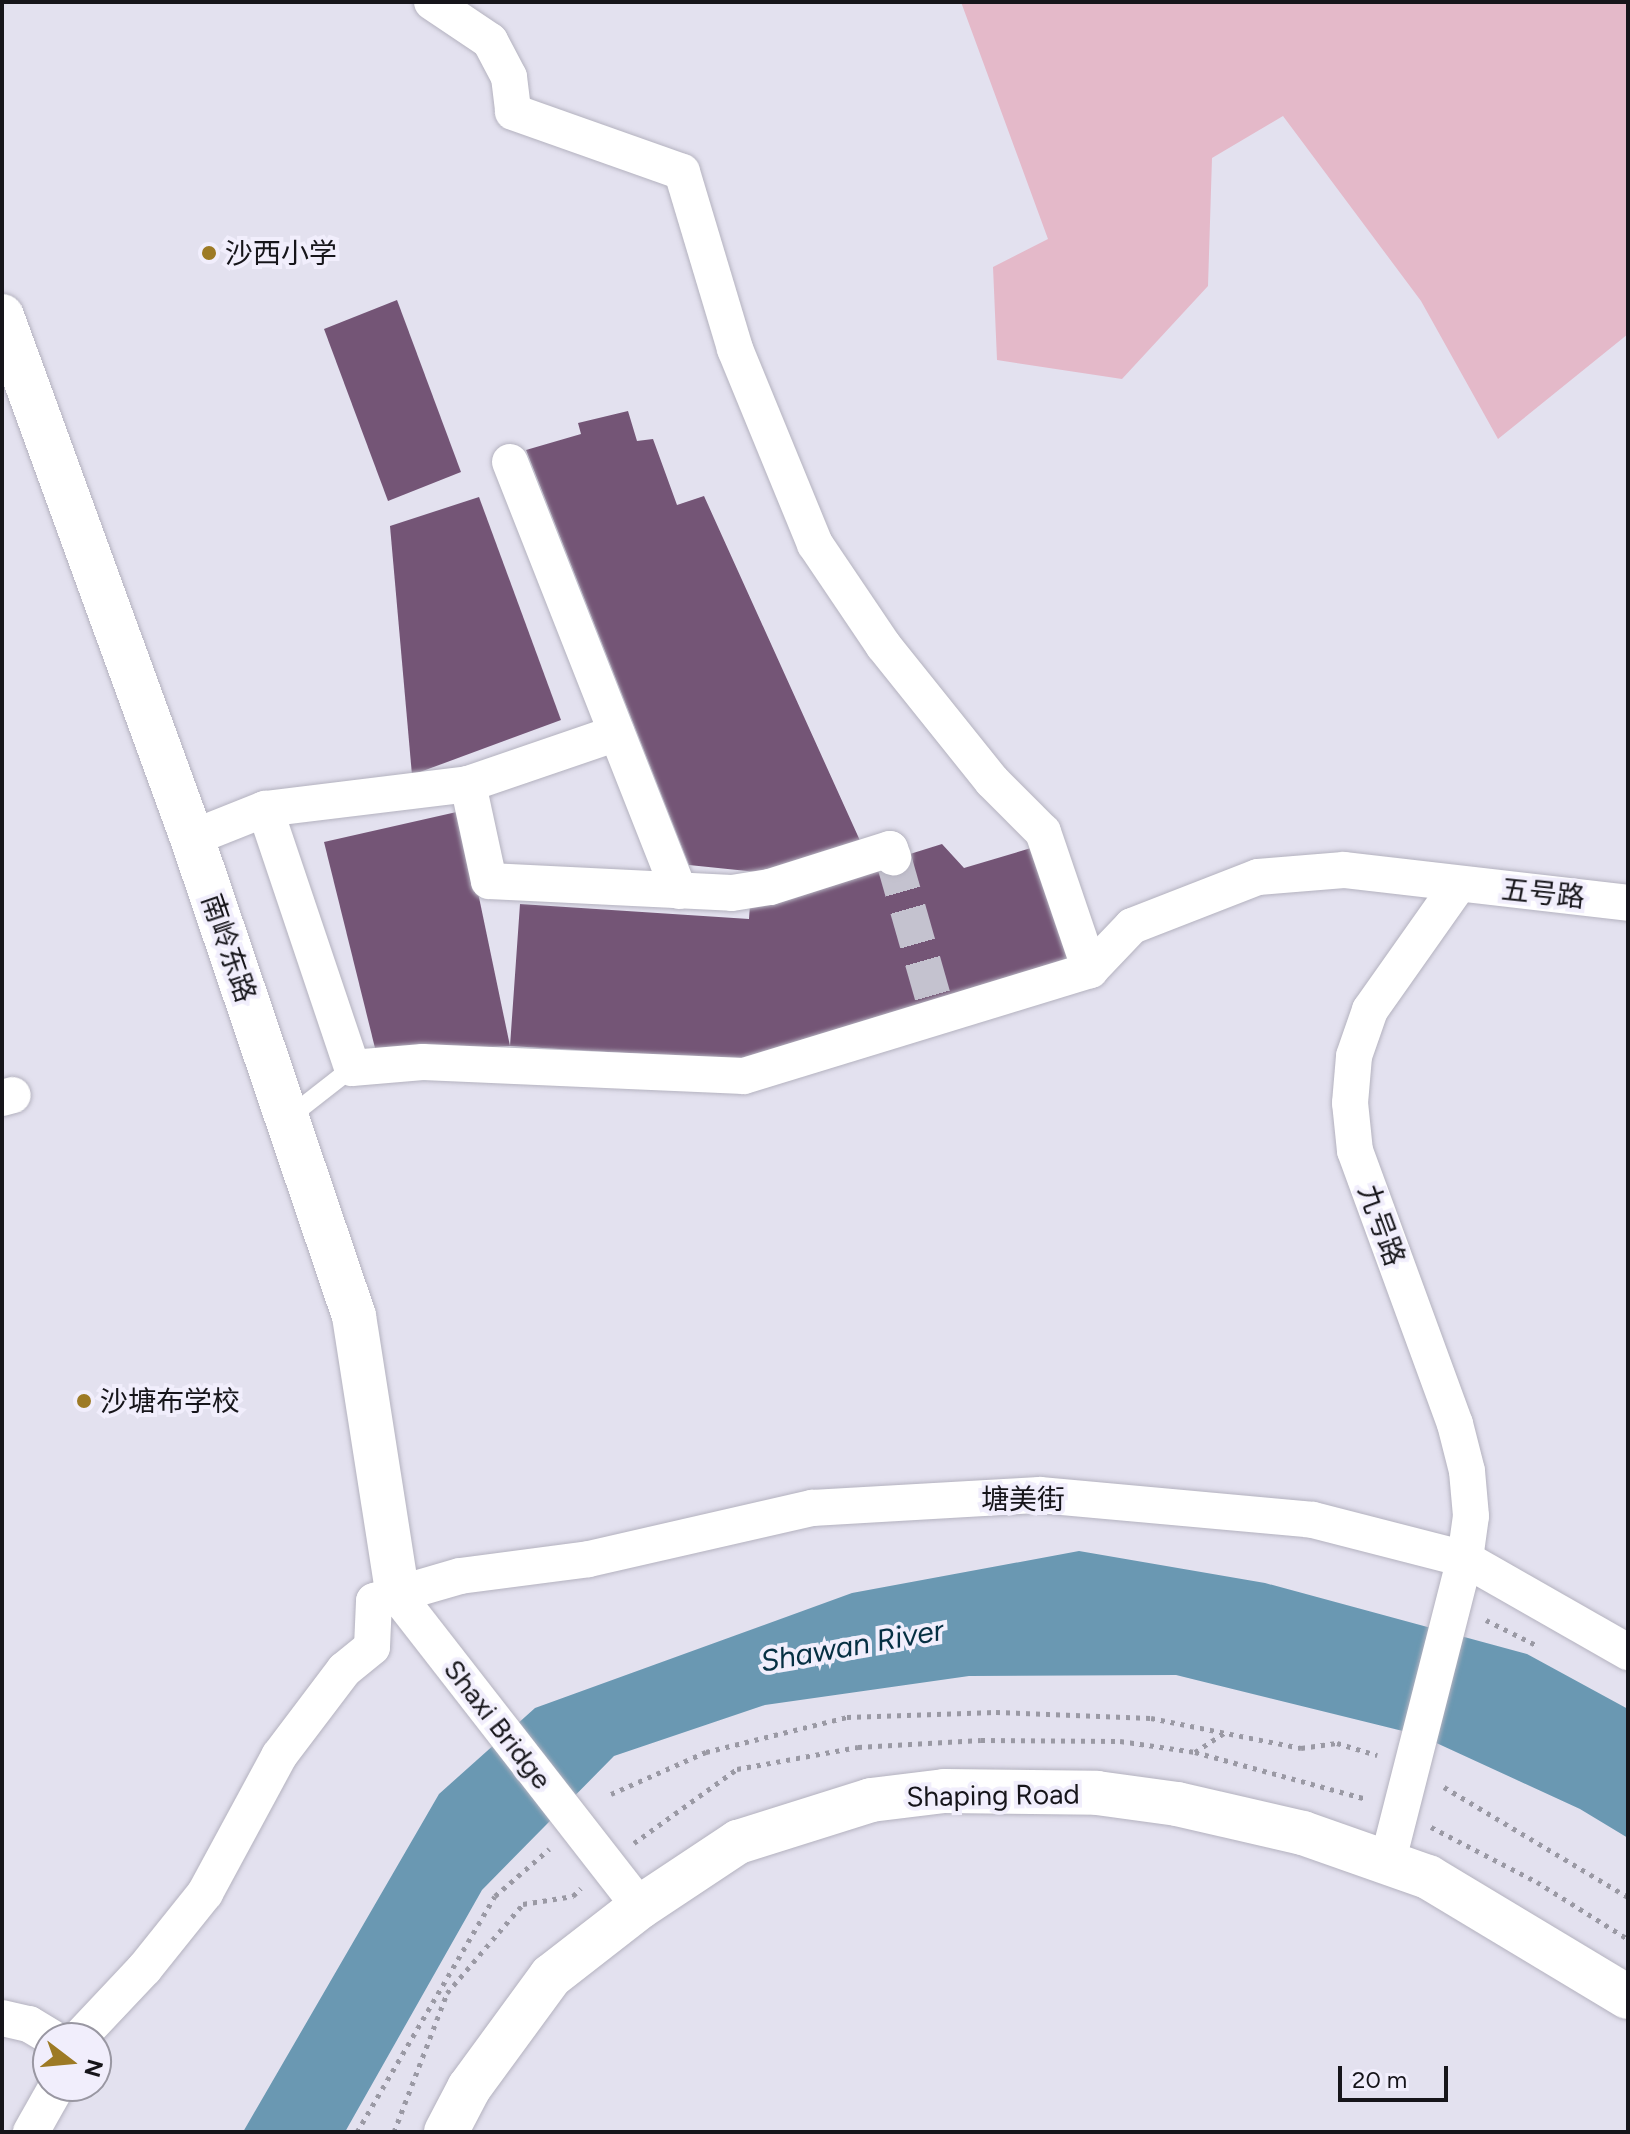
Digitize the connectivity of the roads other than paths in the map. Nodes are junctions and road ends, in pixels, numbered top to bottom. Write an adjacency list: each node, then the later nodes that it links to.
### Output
1 (432, 2): 12 (street)
2 (2, 316): 7 (street, 南岭东路)
3 (510, 462): 4 (street)
4 (617, 733): 5 (street); 10 (street)
5 (468, 784): 6 (street); 10 (street)
6 (265, 809): 7 (street); 13 (street)
7 (192, 838): 14 (street, 南岭东路)
8 (893, 857): 10 (street)
9 (1459, 884): 11 (street, 五号路); 12 (street, 五号路); 15 (street, 九号路)
10 (679, 891)
11 (1628, 903)
12 (1090, 970): 13 (street)
13 (352, 1068): 14 (lane)
14 (287, 1119): 16 (street, 南岭东路)
15 (1462, 1572): 16 (street, 塘美街); 17 (street, 塘美街); 18 (street, 九号路)
16 (398, 1596): 19 (street, Shaxi Bridge); 22 (street)
17 (1628, 1652)
18 (1388, 1860): 19 (street, Shaping Road); 20 (street, Shaping Road)
19 (640, 1907): 26 (street, Shaping Road)
20 (1628, 1997)
21 (2, 2018): 23 (street)
22 (94, 2022)
23 (32, 2026)
24 (48, 2102): 25 (street)
25 (31, 2132)
26 (446, 2132)

